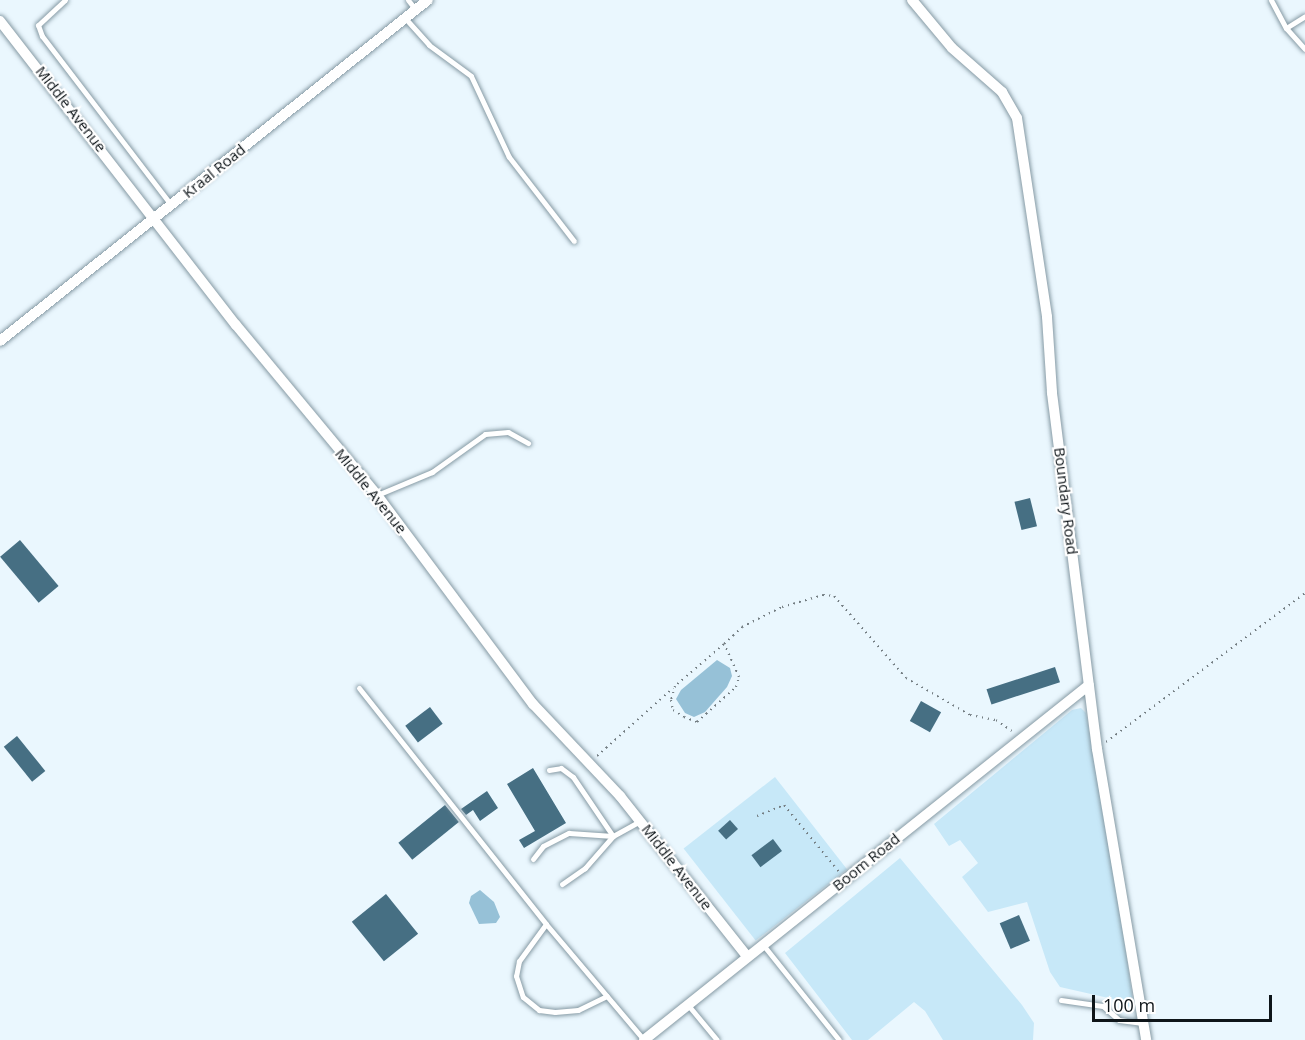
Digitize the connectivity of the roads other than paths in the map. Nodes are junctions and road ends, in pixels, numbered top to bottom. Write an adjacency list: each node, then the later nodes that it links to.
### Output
1 (65, 0): 12 (lane)
2 (408, 0): 6 (lane)
3 (428, 0): 6 (street, Kraal Road)
4 (912, 0): 18 (street, Boundary Road)
5 (1271, 0): 10 (lane)
6 (416, 10): 8 (street, Kraal Road)
7 (1305, 16): 10 (lane)
8 (405, 18): 12 (street, Kraal Road); 14 (lane)
9 (0, 21): 13 (street, Middle Avenue)
10 (1286, 28): 11 (lane)
11 (1305, 49)
12 (171, 205): 13 (street, Kraal Road)
13 (155, 218): 15 (street, Kraal Road); 17 (street, Middle Avenue)
14 (574, 241)
15 (0, 341)
16 (528, 443): 17 (lane)
17 (376, 495): 21 (street, Middle Avenue)
18 (1089, 685): 26 (street, Boom Road); 31 (street, Boundary Road)
19 (359, 688): 25 (lane)
20 (549, 770): 22 (lane)
21 (640, 821): 22 (lane); 27 (street, Middle Avenue)
22 (613, 836): 23 (lane); 24 (lane)
23 (533, 860)
24 (562, 884)
25 (546, 924): 28 (lane); 28 (lane)
26 (763, 944): 27 (street, Boom Road); 34 (lane)
27 (747, 957): 30 (street, Boom Road)
28 (607, 996): 32 (lane)
29 (1061, 1000): 31 (lane)
30 (687, 1004): 32 (street, Boom Road); 33 (lane)
31 (1143, 1023): 35 (street, Boundary Road)
32 (644, 1040)
33 (717, 1040)
34 (839, 1040)
35 (1146, 1040)

